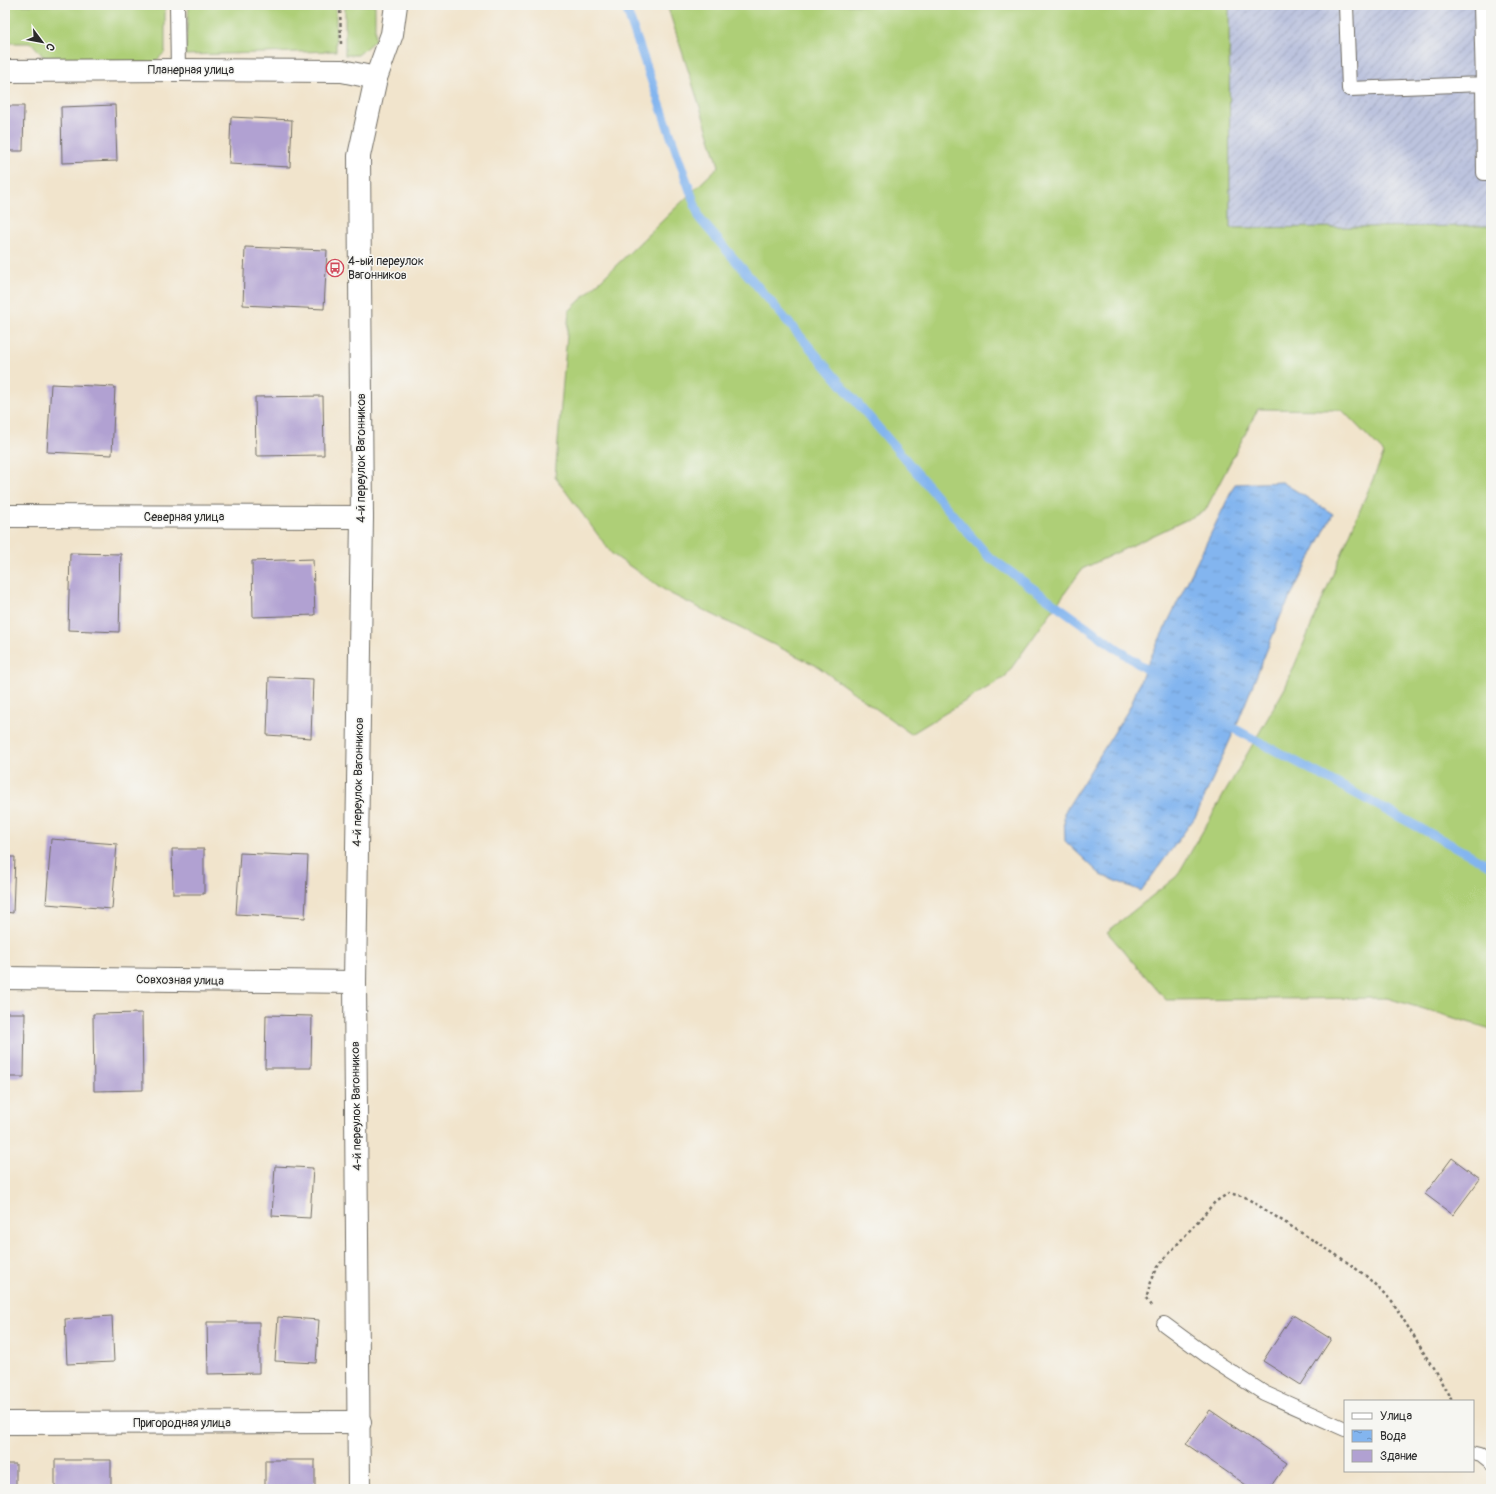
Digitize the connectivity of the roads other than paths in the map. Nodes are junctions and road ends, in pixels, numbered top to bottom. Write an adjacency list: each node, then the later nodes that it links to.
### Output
1 (177, 5): 5 (lane)
2 (396, 5): 7 (street, 4-й переулок Вагонников)
3 (1346, 5): 8 (lane)
4 (1481, 5): 8 (lane)
5 (178, 70): 6 (street, Планерная улица); 7 (street, Планерная улица)
6 (5, 71)
7 (376, 78): 11 (street, 4-й переулок Вагонников)
8 (1483, 84): 9 (lane)
9 (1491, 173)
10 (5, 516): 11 (street, Северная улица)
11 (362, 517): 13 (street, 4-й переулок Вагонников)
12 (5, 978): 13 (street, Совхозная улица)
13 (355, 982): 15 (street, 4-й переулок Вагонников)
14 (1164, 1324): 17 (lane)
15 (360, 1422): 16 (street, Пригородная улица); 20 (street, 4-й переулок Вагонников)
16 (5, 1423)
17 (1344, 1429)
18 (1474, 1453): 19 (lane)
19 (1491, 1464)
20 (360, 1489)

